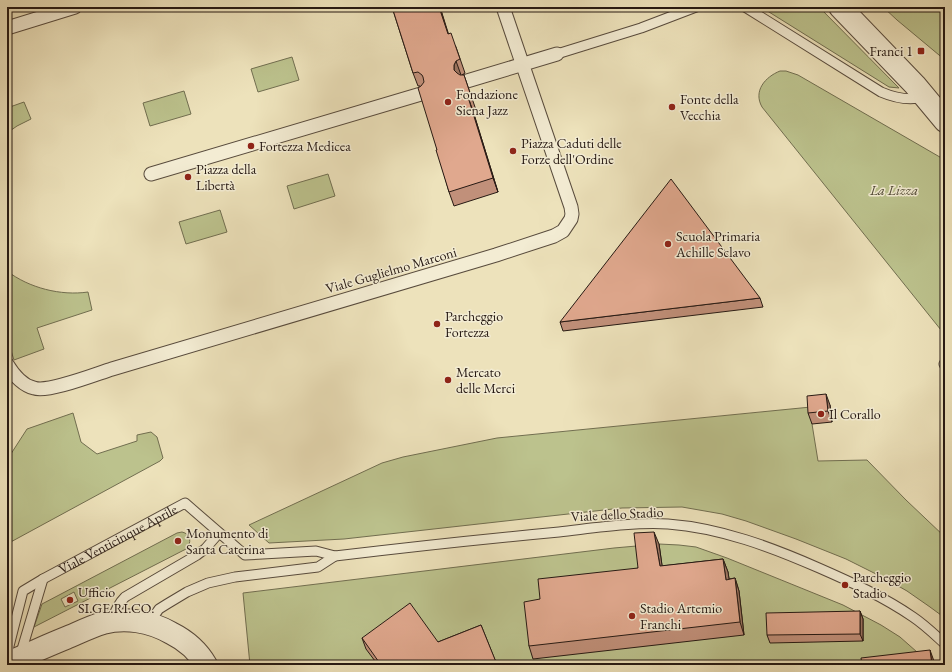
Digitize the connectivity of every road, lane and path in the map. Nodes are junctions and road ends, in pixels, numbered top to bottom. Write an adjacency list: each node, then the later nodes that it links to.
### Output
1 (76, 7): 6 (street)
2 (503, 7): 8 (street, Viale Guglielmo Marconi)
3 (696, 7): 7 (lane)
4 (745, 7): 11 (lane)
5 (840, 7): 11 (street)
6 (7, 28)
7 (557, 54): 8 (street)
8 (522, 64): 9 (street); 14 (street, Viale Guglielmo Marconi)
9 (467, 81)
10 (421, 94): 13 (street)
11 (925, 97): 12 (street)
12 (945, 121)
13 (151, 174)
14 (7, 364)
15 (219, 533): 16 (lane, Viale Venticinque Aprile); 18 (lane, Viale Venticinque Aprile); 19 (lane)
16 (245, 555): 17 (lane, Viale dello Stadio)
17 (335, 556): 20 (lane, Viale dello Stadio); 21 (lane, Viale dello Stadio)
18 (43, 578): 22 (lane, Viale Venticinque Aprile); 22 (lane, Viale Venticinque Aprile)
19 (112, 622): 20 (street); 22 (street)
20 (148, 624): 23 (street)
21 (945, 644)
22 (11, 658)
23 (206, 665)

